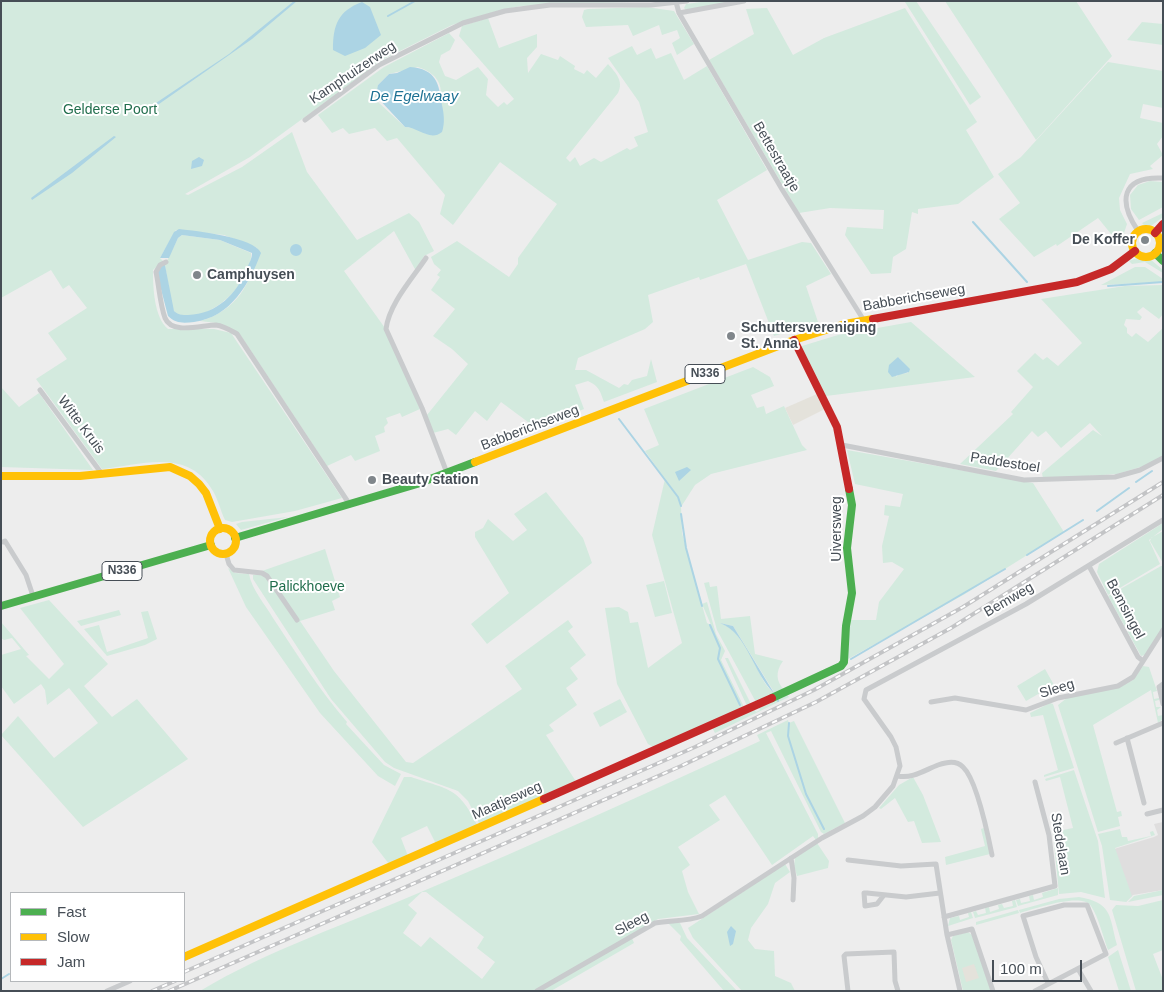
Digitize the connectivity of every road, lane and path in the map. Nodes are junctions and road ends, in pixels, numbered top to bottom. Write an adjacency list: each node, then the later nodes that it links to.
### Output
1 (686, 1): 3 (street, Kamphuizerweg)
2 (744, 1): 4 (street)
3 (676, 2): 4 (street, Bettestraatje); 5 (street, Kamphuizerweg)
4 (679, 13): 15 (street, Bettestraatje)
5 (304, 120)
6 (1163, 178): 8 (street)
7 (1163, 224): 9 (main road)
8 (1138, 231): 9 (main road); 10 (main road)
9 (1155, 232): 11 (main road)
10 (1134, 251): 11 (main road); 15 (main road, Babberichseweg / N336)
11 (1155, 253): 13 (main road)
12 (426, 258): 20 (street)
13 (1163, 261)
14 (166, 262): 23 (street)
15 (862, 320): 16 (main road, Babberichseweg / N336)
16 (794, 340): 18 (main road, Uiversweg); 20 (main road, Babberichseweg / N336)
17 (40, 390): 21 (street, Witte Kruis)
18 (842, 445): 19 (street, Paddestoel); 36 (main road, Uiversweg)
19 (1163, 458)
20 (447, 473): 23 (main road, Babberichseweg / N336)
21 (102, 474): 22 (main road, Witte Kruis); 25 (main road, Witte Kruis)
22 (1, 476)
23 (350, 505): 26 (main road, Babberichseweg / N336)
24 (1163, 520): 30 (street, Bemweg)
25 (220, 529): 26 (main road); 28 (main road)
26 (235, 538): 29 (main road)
27 (2, 542): 31 (street)
28 (211, 545): 29 (main road); 31 (main road, N336)
29 (226, 554): 33 (street)
30 (1089, 566): 35 (street, Bemsingel); 43 (street, Bemweg)
31 (33, 596): 32 (main road, N336)
32 (1, 606)
33 (297, 620)
34 (1163, 630): 35 (street, Sleeg)
35 (1143, 661): 38 (street, Sleeg)
36 (841, 666): 56 (main road, Maatjesweg)
37 (1163, 684): 39 (street)
38 (931, 702)
39 (1163, 704)
40 (1163, 723): 41 (street)
41 (1127, 738): 42 (street); 45 (street)
42 (1116, 743)
43 (898, 776): 48 (street); 49 (street, Sleeg)
44 (1035, 782): 54 (street, Stedelaan)
45 (1144, 803)
46 (1163, 810): 47 (street)
47 (1147, 814)
48 (992, 854)
49 (791, 858): 53 (street); 61 (street, Sleeg)
50 (848, 860): 51 (street)
51 (940, 892): 52 (street); 54 (street)
52 (884, 895)
53 (793, 900)
54 (944, 917): 55 (street)
55 (947, 935): 64 (street); 65 (street)
56 (185, 957)
57 (1078, 969): 59 (street); 59 (street); 67 (street)
58 (128, 982): 60 (street)
59 (1048, 983): 66 (street)
60 (107, 991)
61 (537, 991)
62 (848, 991): 63 (street)
63 (898, 991)
64 (960, 991)
65 (993, 991)
66 (1035, 991)
67 (1091, 991)

